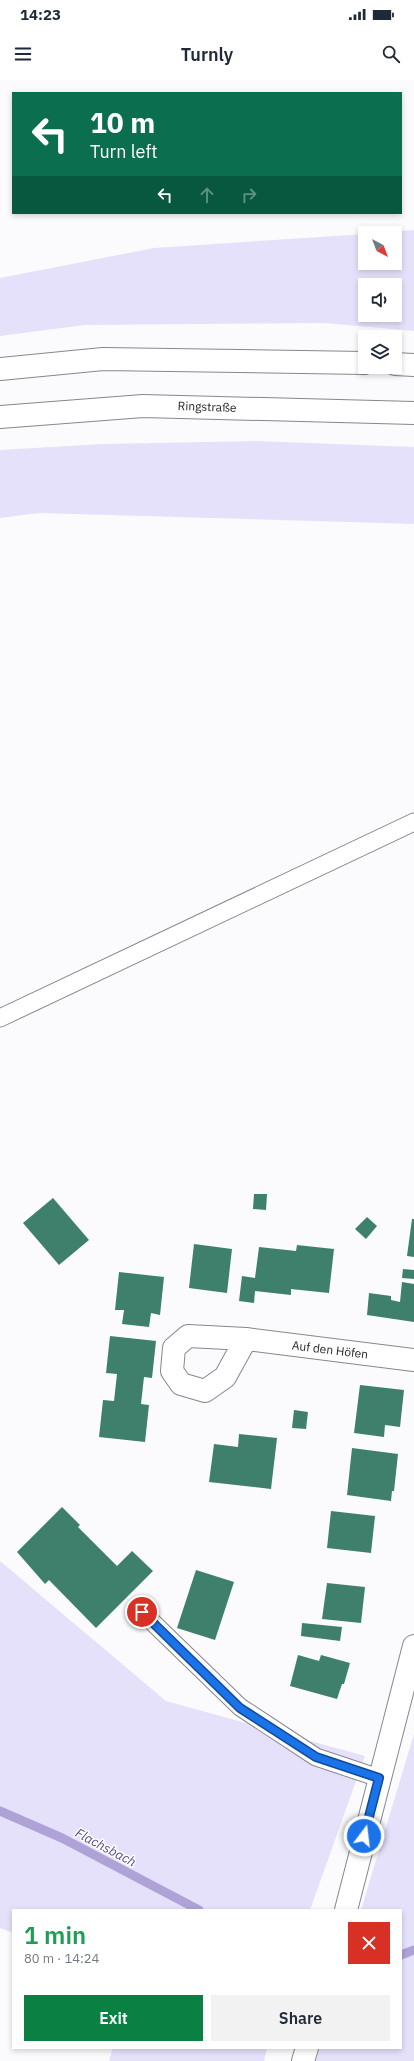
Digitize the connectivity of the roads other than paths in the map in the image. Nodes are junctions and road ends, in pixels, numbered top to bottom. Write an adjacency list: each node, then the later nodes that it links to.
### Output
1 (358, 363): 4 (main road)
2 (402, 364): 3 (main road)
3 (414, 365)
4 (0, 369)
5 (414, 413): 6 (main road, Ringstraße)
6 (0, 416)
7 (414, 822): 8 (lane)
8 (0, 1018)
9 (246, 1339): 10 (main road, Auf den Höfen)
10 (414, 1360)
11 (142, 1612): 13 (lane)
12 (414, 1646): 13 (main road)
13 (379, 1778): 14 (main road)
14 (346, 1909)
15 (307, 2049): 16 (main road)
16 (303, 2061)

